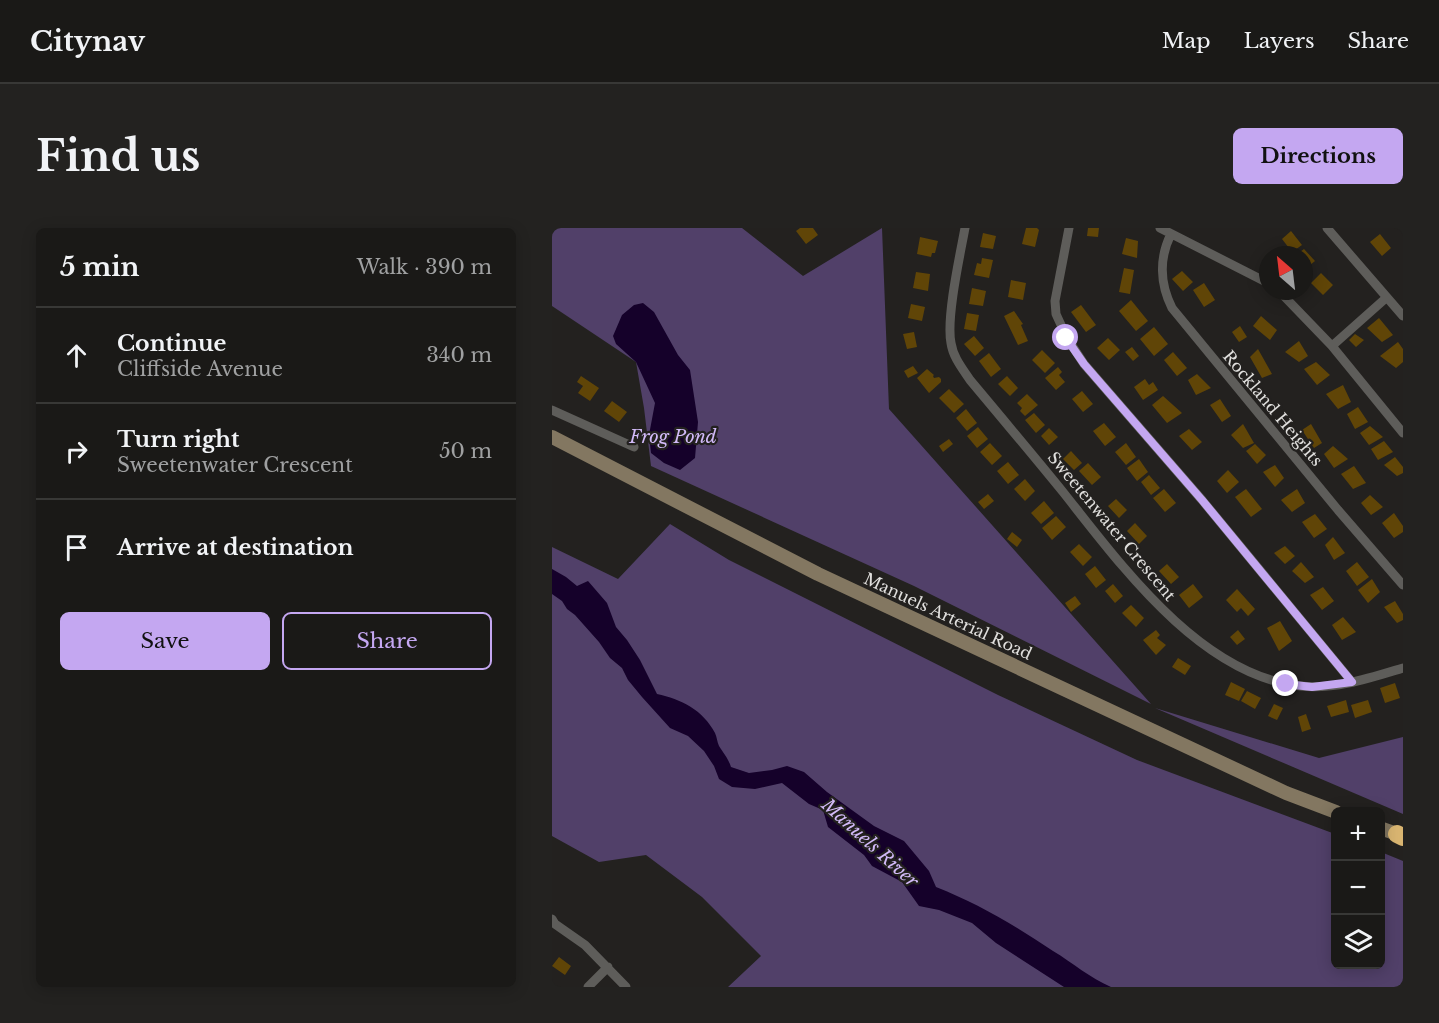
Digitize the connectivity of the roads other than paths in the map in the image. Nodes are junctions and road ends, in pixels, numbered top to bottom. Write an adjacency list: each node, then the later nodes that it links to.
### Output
1 (965, 228): 17 (street, Sweetenwater Crescent)
2 (1069, 228): 17 (street)
3 (1160, 228): 5 (street)
4 (1327, 228): 7 (street)
5 (1171, 234): 6 (street); 15 (street, Rockland Heights)
6 (1259, 278)
7 (1386, 297): 9 (street); 10 (street)
8 (1288, 300): 10 (street)
9 (1403, 316)
10 (1332, 346): 12 (street)
11 (552, 410): 14 (street)
12 (1403, 433)
13 (552, 437): 18 (main road, Manuels Arterial Road)
14 (634, 447)
15 (1403, 585)
16 (1403, 669): 17 (street, Sweetenwater Crescent)
17 (1352, 682)
18 (1331, 810)
19 (552, 919): 20 (street)
20 (608, 968): 21 (street); 22 (street)
21 (588, 987)
22 (626, 987)

